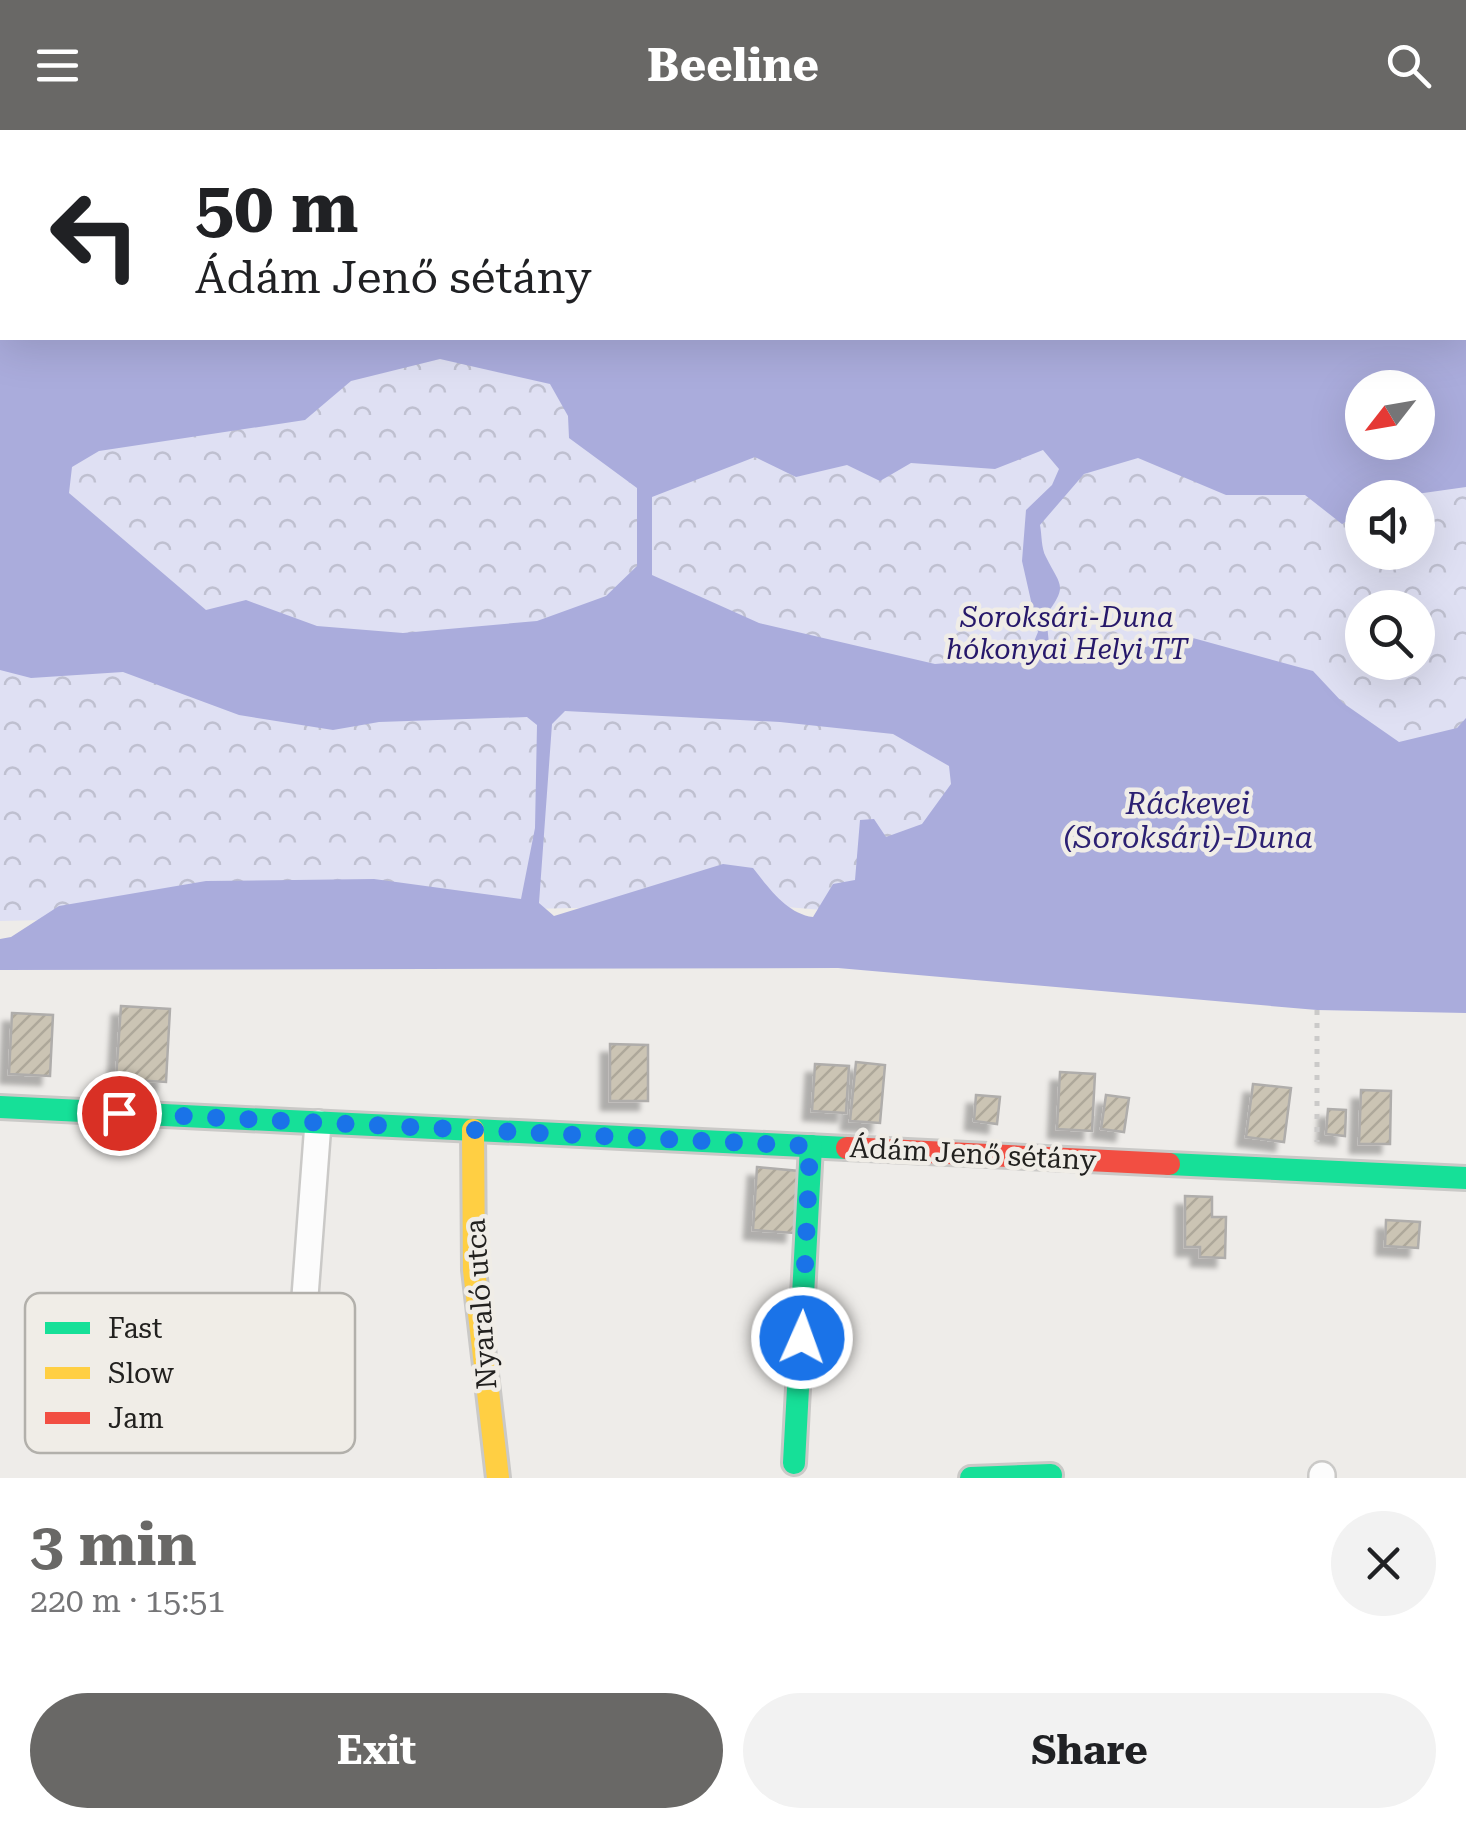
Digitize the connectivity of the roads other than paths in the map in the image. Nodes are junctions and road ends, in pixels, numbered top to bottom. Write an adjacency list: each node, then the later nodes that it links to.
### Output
1 (0, 1107): 2 (street, Ádám Jenő sétány)
2 (318, 1123): 3 (street, Ádám Jenő sétány); 6 (street)
3 (473, 1130): 4 (street, Ádám Jenő sétány); 9 (street, Nyaraló utca)
4 (810, 1146): 5 (street, Ádám Jenő sétány); 7 (street)
5 (1466, 1178)
6 (305, 1293)
7 (794, 1463)
8 (1051, 1474): 10 (street)
9 (498, 1478)
10 (970, 1478)

